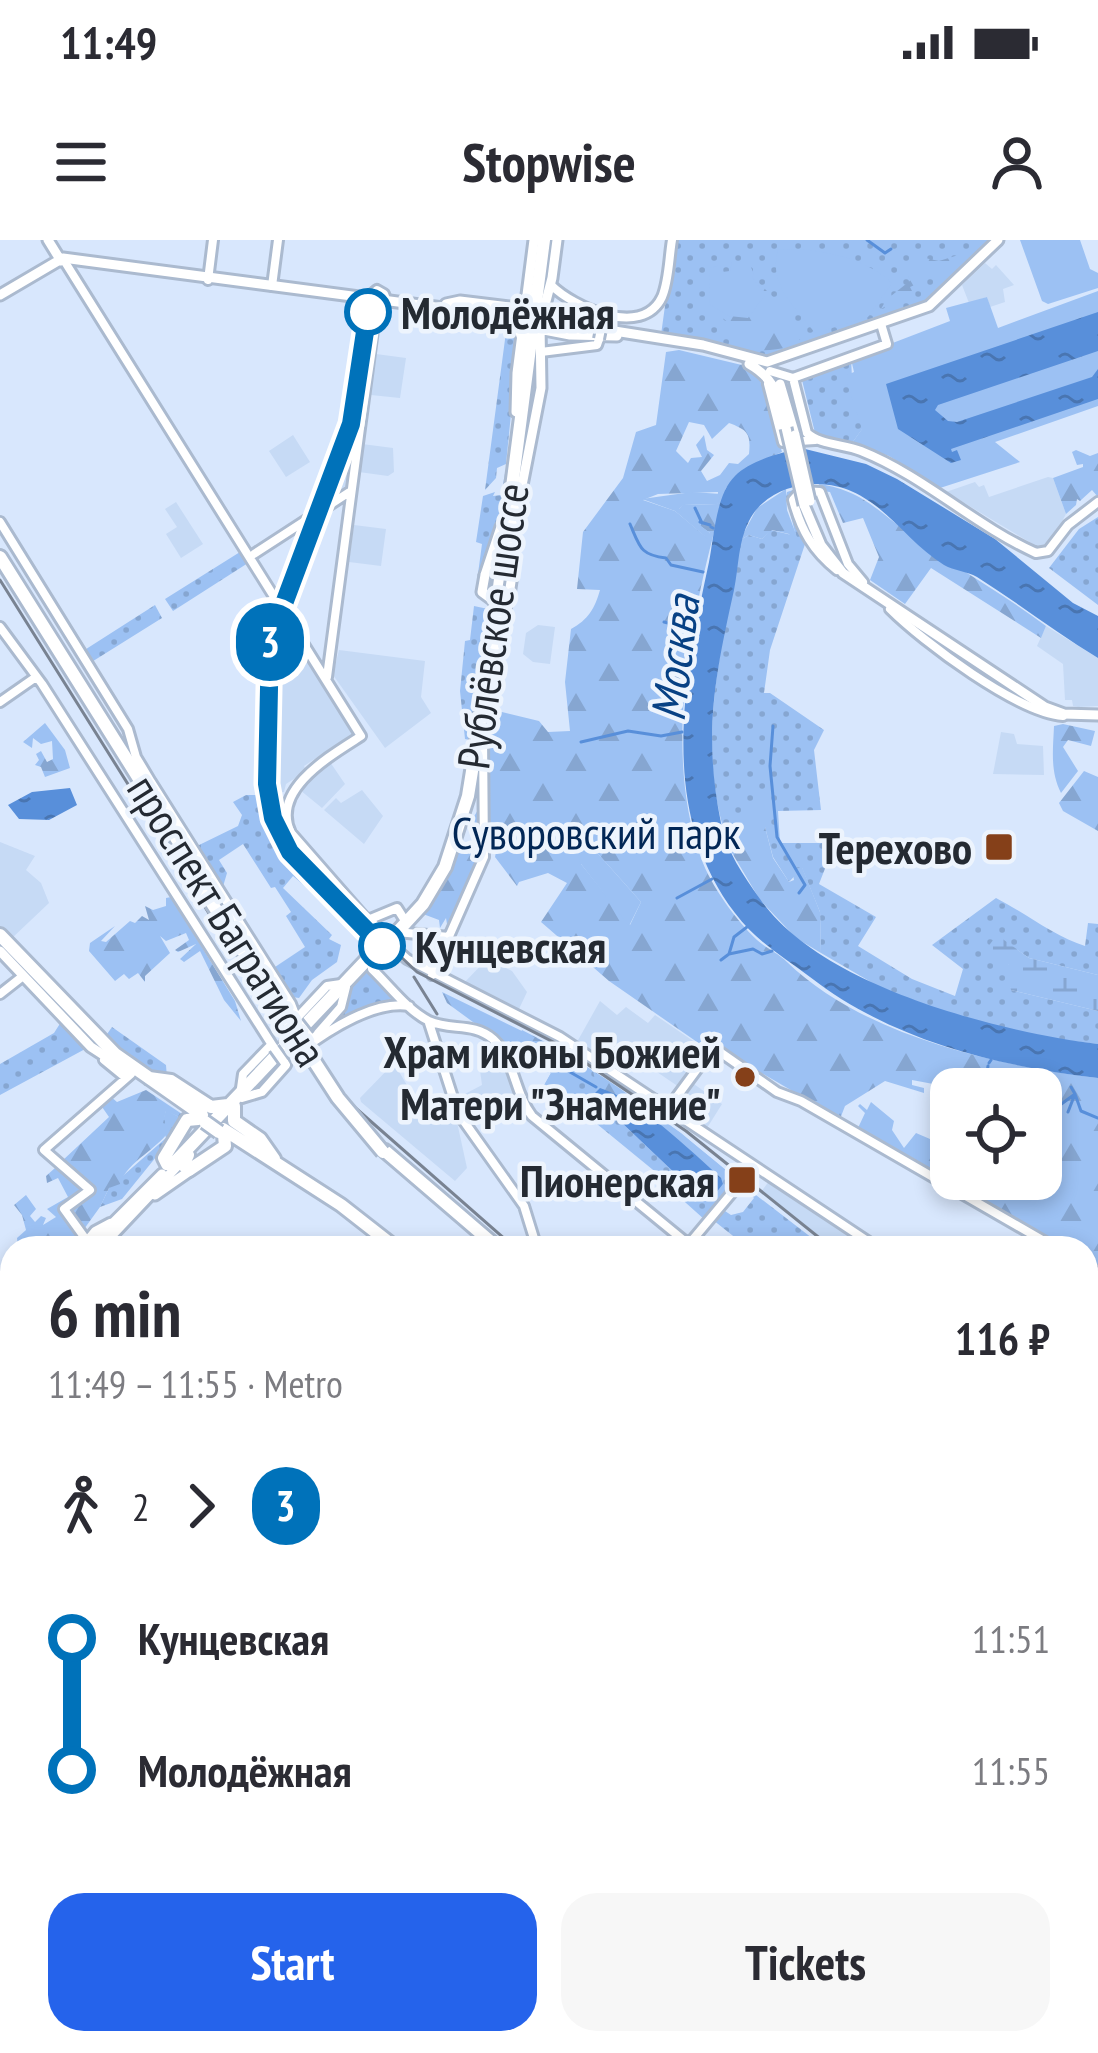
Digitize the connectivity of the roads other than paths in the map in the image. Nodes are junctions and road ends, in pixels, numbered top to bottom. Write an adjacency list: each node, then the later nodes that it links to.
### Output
1 (213, 240): 9 (street)
2 (278, 240): 12 (street)
3 (544, 240): 11 (main road); 20 (main road); 30 (main road, Рублёвское шоссе); 49 (main road, Рублёвское шоссе)
4 (672, 240): 19 (street)
5 (998, 240): 21 (main road)
6 (52, 241): 7 (main road)
7 (62, 260): 8 (main road); 9 (main road); 10 (street); 13 (main road); 25 (street)
8 (86, 265): 9 (main road); 10 (street)
9 (208, 278): 12 (main road)
10 (79, 284): 25 (street)
11 (551, 284): 14 (street); 15 (main road)
12 (272, 286): 16 (main road)
13 (0, 298)
14 (567, 298): 18 (street); 19 (street)
15 (544, 303): 18 (main road); 22 (main road)
16 (376, 304): 17 (main road); 33 (street)
17 (430, 308): 20 (main road); 20 (main road)
18 (570, 314): 23 (main road)
19 (604, 316): 24 (street, bridge)
20 (519, 319): 30 (main road)
21 (880, 324): 27 (main road); 28 (street)
22 (545, 326): 23 (main road); 24 (main road); 26 (main road)
23 (613, 330): 26 (main road)
24 (541, 352): 32 (main road)
25 (125, 359): 48 (street)
26 (753, 363): 27 (main road); 31 (main road); 31 (street)
27 (772, 366): 28 (street); 29 (main road)
28 (793, 378): 29 (street); 31 (street)
29 (786, 396): 31 (main road)
30 (516, 412): 37 (main road, Рублёвское шоссе)
31 (800, 435): 34 (street); 35 (main road, bridge); 35 (main road, bridge)
32 (526, 460): 37 (main road, bridge); 46 (main road)
33 (351, 490): 39 (street); 47 (street)
34 (1098, 502)
35 (807, 503): 42 (main road); 43 (main road)
36 (0, 522): 38 (street)
37 (501, 526): 58 (main road, Рублёвское шоссе)
38 (10, 542): 44 (street); 65 (street)
39 (254, 554)
40 (0, 560): 41 (main road, проспект Багратиона)
41 (11, 576): 44 (main road, проспект Багратиона); 54 (main road, проспект Багратиона)
42 (851, 579): 43 (street); 53 (main road)
43 (864, 584): 53 (main road)
44 (30, 604): 54 (main road, проспект Багратиона)
45 (0, 627): 50 (street)
46 (504, 628): 49 (main road); 56 (street)
47 (329, 661): 48 (street); 51 (street)
48 (316, 662): 51 (street)
49 (488, 672): 58 (main road, Рублёвское шоссе)
50 (36, 677): 52 (street); 68 (street)
51 (327, 679): 55 (street)
52 (0, 702)
53 (1098, 712)
54 (206, 890): 76 (main road, проспект Багратиона, bridge)
55 (371, 919): 58 (street); 58 (street)
56 (449, 937): 58 (street); 59 (street)
57 (0, 942): 60 (main road); 69 (main road)
58 (382, 945): 59 (street); 61 (main road, Рублёвское шоссе); 61 (main road, Рублёвское шоссе); 64 (street)
59 (432, 975): 72 (street)
60 (23, 976): 62 (street); 69 (main road)
61 (344, 986): 63 (main road, Рублёвское шоссе)
62 (0, 994)
63 (330, 1001): 65 (street); 67 (street); 70 (main road, Рублёвское шоссе)
64 (411, 1006): 66 (street); 67 (street)
65 (297, 1020): 67 (street, bridge)
66 (428, 1021): 88 (street); 89 (street)
67 (311, 1039)
68 (273, 1047): 70 (street); 70 (street, bridge)
69 (132, 1075): 73 (main road); 73 (main road); 80 (street)
70 (257, 1078): 71 (main road, Рублёвское шоссе)
71 (236, 1101): 73 (main road); 74 (main road)
72 (667, 1110): 78 (street); 92 (street)
73 (209, 1124): 74 (main road); 75 (main road); 77 (main road); 77 (main road); 77 (main road)
74 (238, 1124): 75 (main road)
75 (247, 1141): 84 (main road); 85 (main road)
76 (384, 1152): 86 (main road, проспект Багратиона); 87 (main road, проспект Багратиона)
77 (177, 1164): 79 (main road); 79 (main road); 82 (main road)
78 (754, 1167): 90 (street); 91 (street)
79 (146, 1196): 81 (main road); 83 (main road)
80 (84, 1236)
81 (101, 1236)
82 (103, 1236)
83 (104, 1236)
84 (374, 1236)
85 (374, 1236)
86 (484, 1236)
87 (484, 1236)
88 (533, 1236)
89 (679, 1236)
90 (699, 1236)
91 (860, 1236)
92 (1033, 1236)

